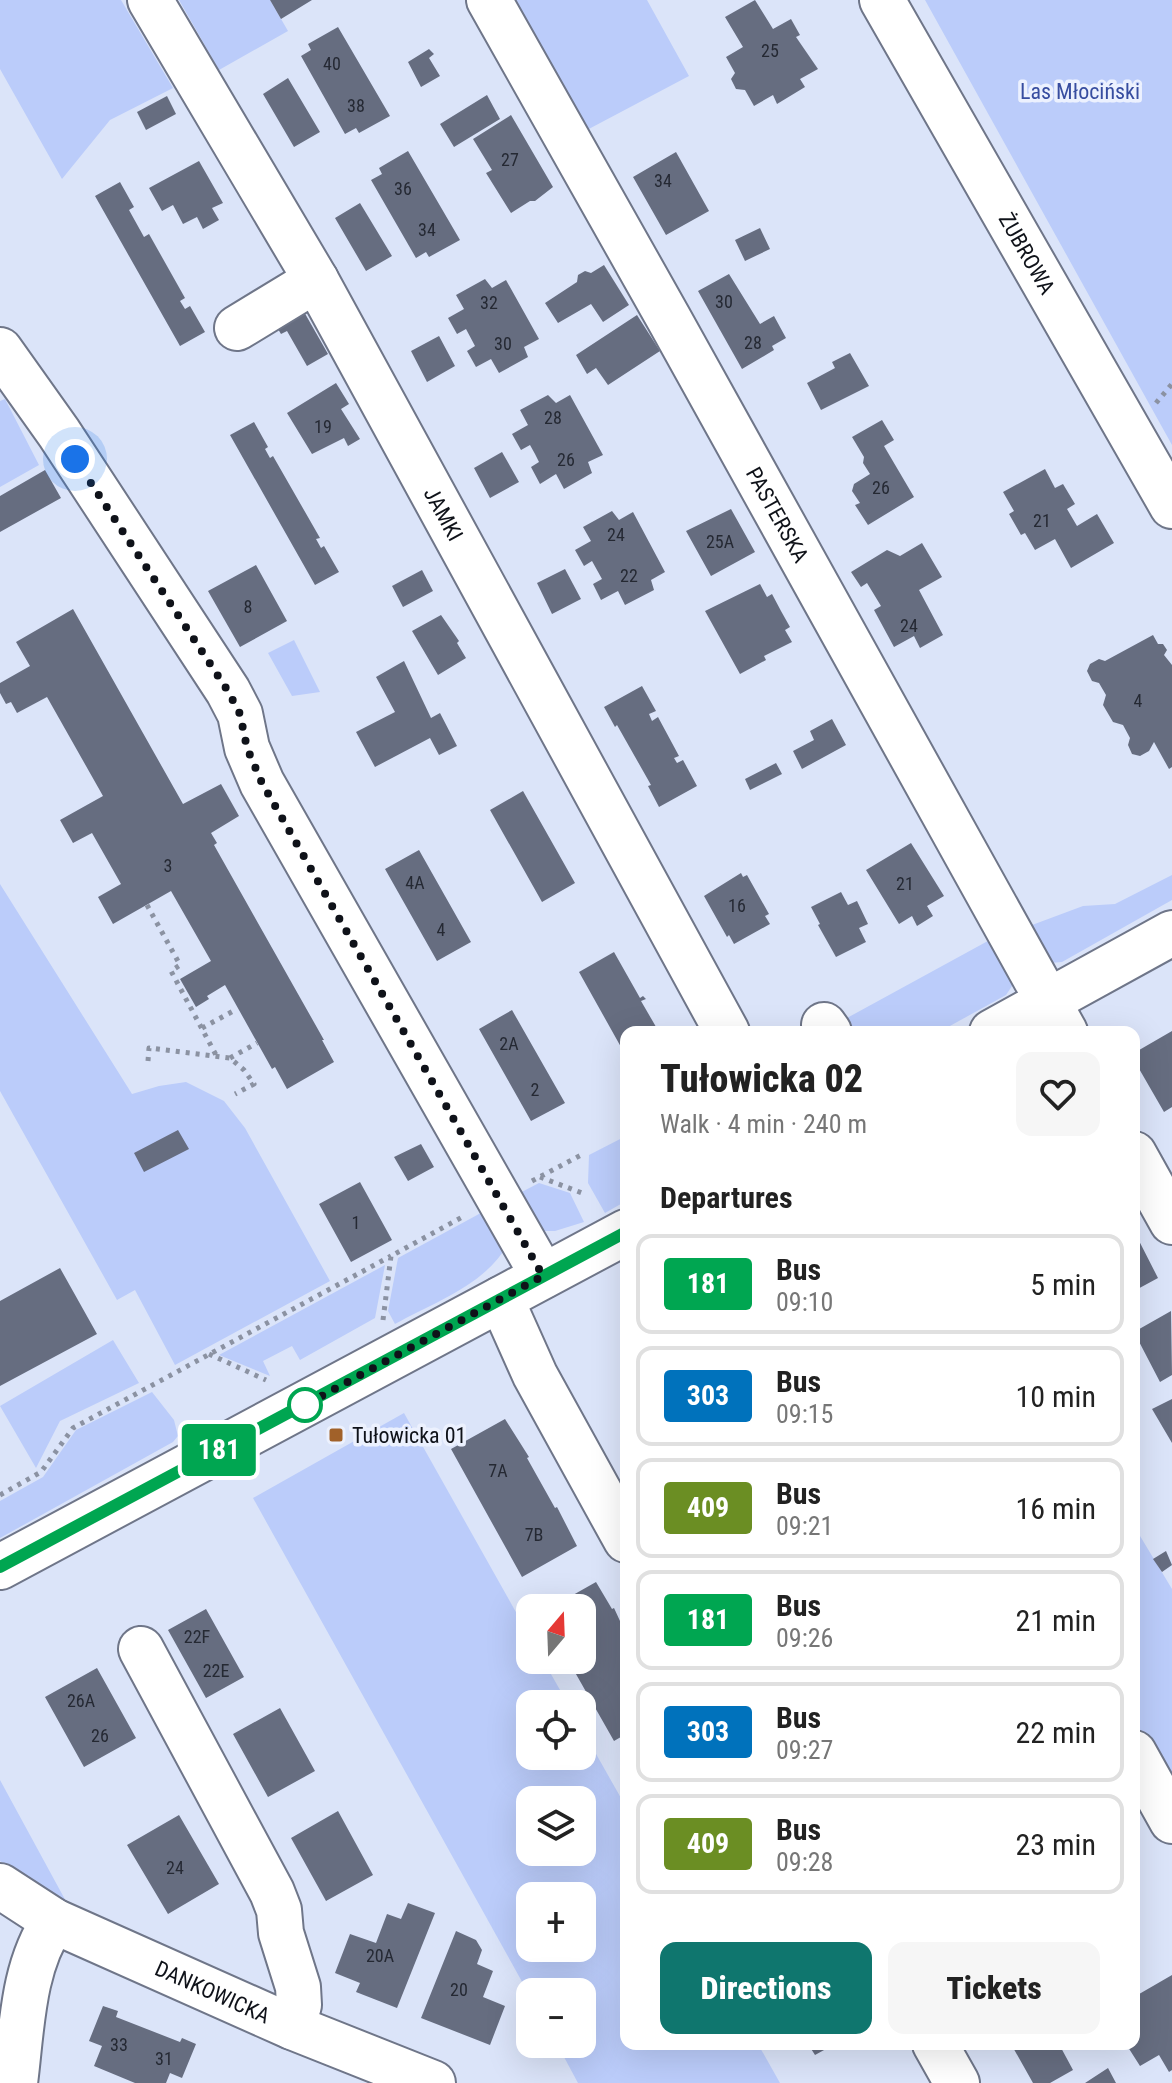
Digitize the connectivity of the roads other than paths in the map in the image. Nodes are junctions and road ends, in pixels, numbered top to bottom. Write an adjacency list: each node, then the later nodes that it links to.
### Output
1 (150, 0): 4 (street, JAMKI)
2 (489, 0): 9 (street, PASTERSKA)
3 (882, 0): 7 (street, ŻUBROWA)
4 (316, 280): 5 (street); 10 (street, JAMKI)
5 (237, 328)
6 (0, 350): 15 (street)
7 (1172, 506)
8 (1172, 933): 9 (street)
9 (1056, 1017): 11 (street)
10 (724, 1026)
11 (1018, 1026)
12 (1140, 1165): 13 (street)
13 (1172, 1222)
14 (620, 1235): 15 (street)
15 (543, 1276): 16 (street)
16 (501, 1299): 17 (street); 18 (street); 19 (street)
17 (620, 1480)
18 (620, 1529)
19 (0, 1567)
20 (141, 1649): 25 (street)
21 (1140, 1764): 22 (street)
22 (1172, 1821)
23 (0, 1886): 24 (street, DANKOWICKA)
24 (54, 1921): 25 (street, DANKOWICKA); 28 (street)
25 (292, 2027): 29 (street, DANKOWICKA)
26 (906, 2050): 30 (street)
27 (938, 2050): 31 (street)
28 (15, 2083)
29 (433, 2083)
30 (925, 2083)
31 (957, 2083)

